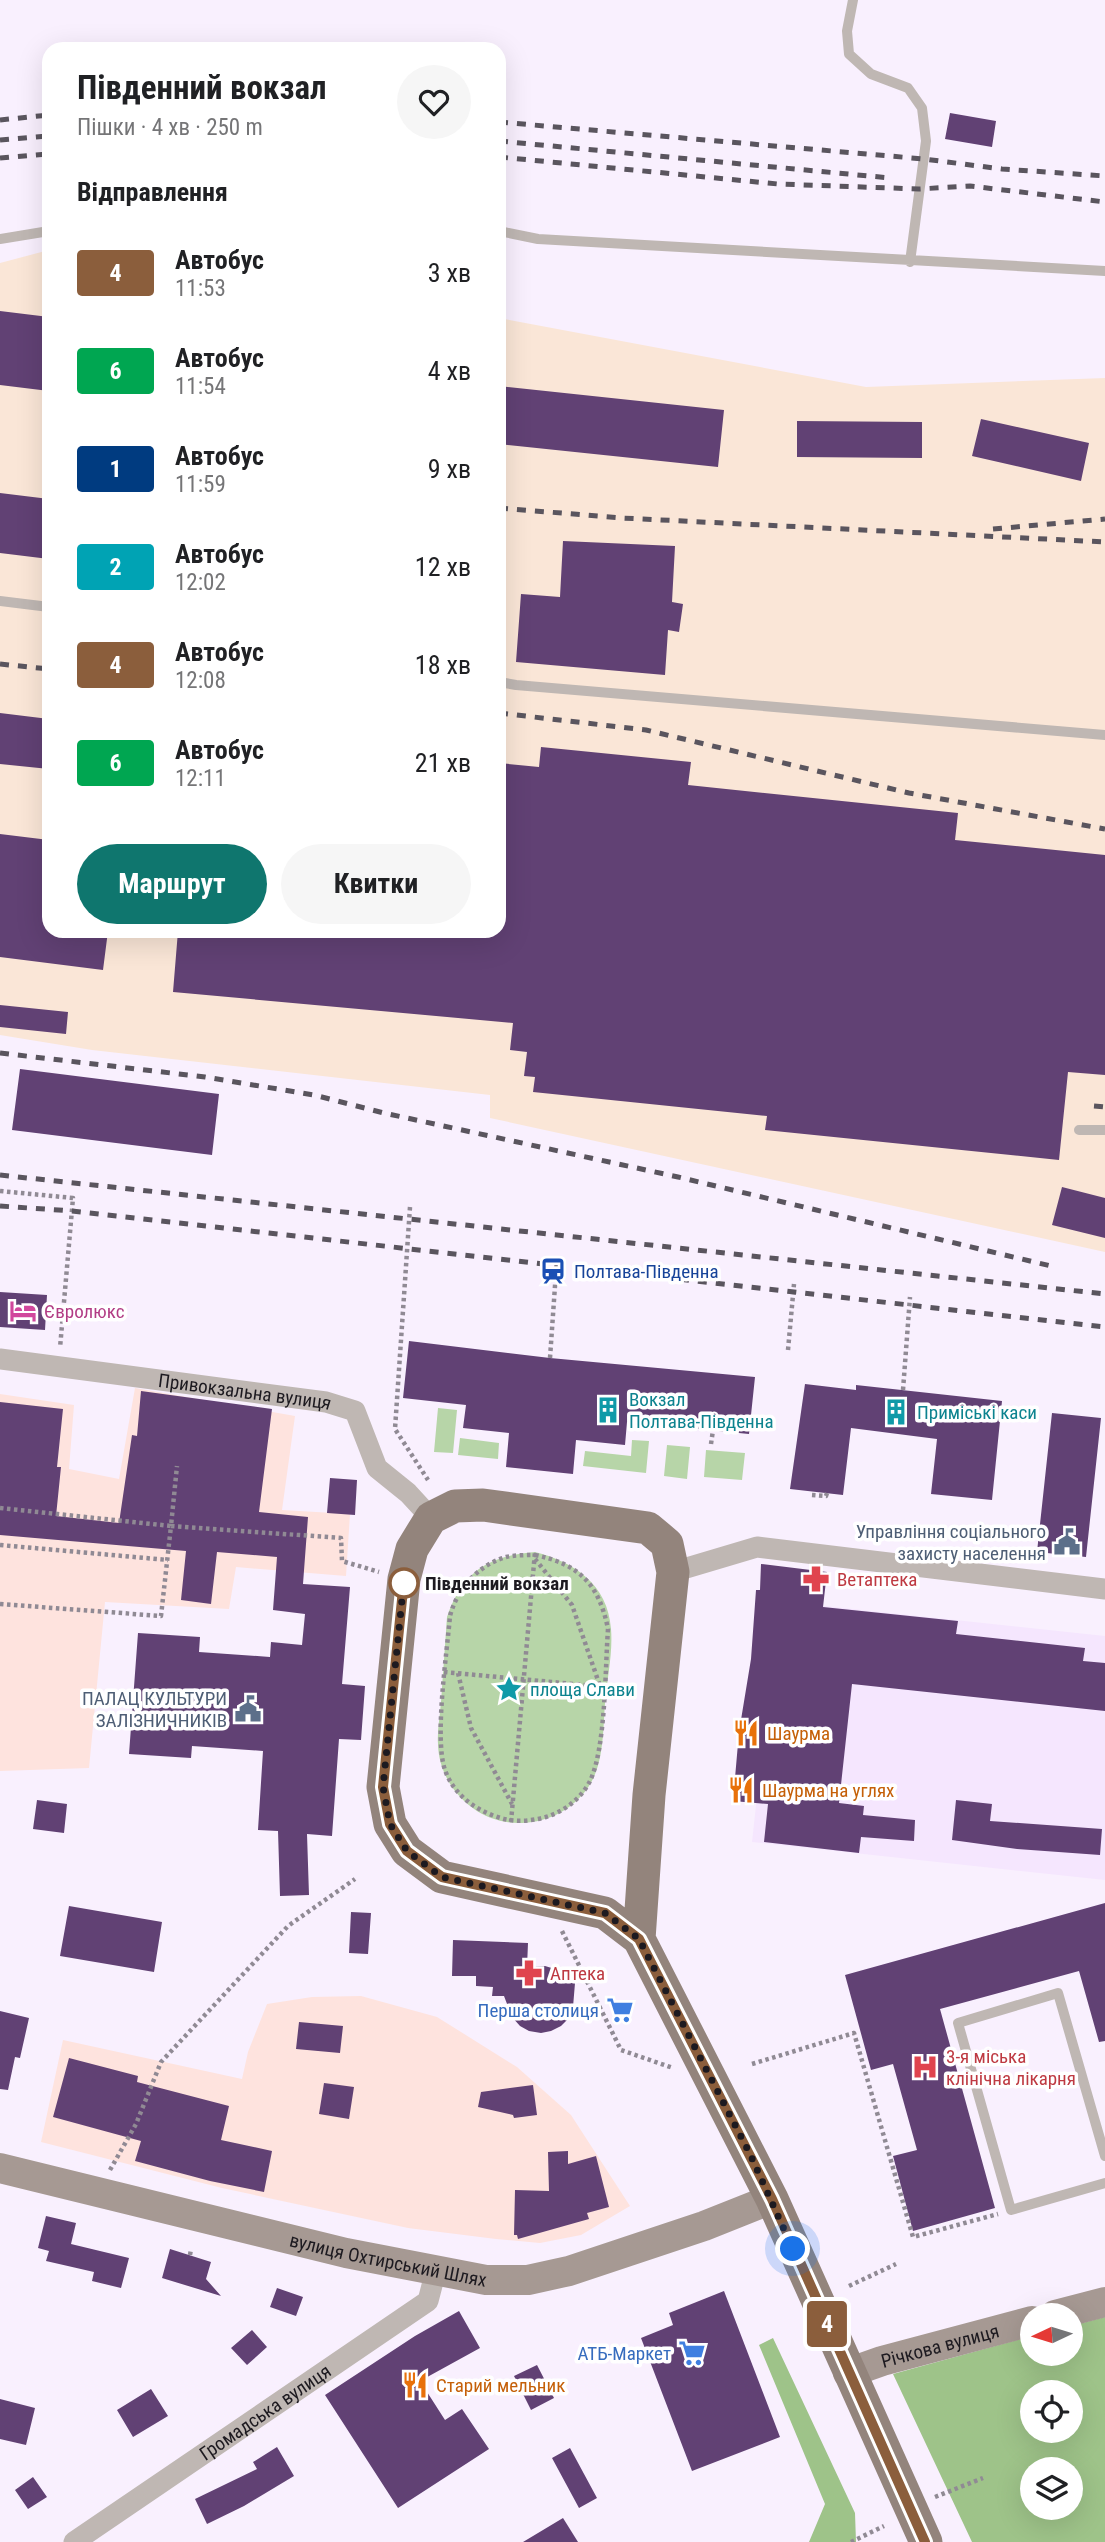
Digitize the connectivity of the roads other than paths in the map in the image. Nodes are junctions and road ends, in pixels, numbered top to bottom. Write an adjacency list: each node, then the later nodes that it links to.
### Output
1 (853, 0): 5 (lane)
2 (42, 232): 4 (lane)
3 (506, 232): 5 (lane)
4 (0, 239)
5 (910, 262): 6 (lane)
6 (1105, 271)
7 (0, 601): 8 (lane)
8 (42, 606)
9 (506, 683): 10 (lane)
10 (1105, 735)
11 (1079, 1130): 12 (lane)
12 (1105, 1130)
13 (0, 1359): 14 (street, Привокзальна вулиця)
14 (431, 1518): 15 (main road); 17 (main road)
15 (673, 1572): 16 (street); 17 (main road)
16 (1105, 1589)
17 (639, 1939): 21 (main road)
18 (1105, 2156): 20 (lane)
19 (0, 2168): 22 (main road, вулиця Охтирський Шлях)
20 (1105, 2183)
21 (772, 2199): 22 (main road, вулиця Охтирський Шлях); 26 (main road)
22 (436, 2270): 28 (street, Громадська вулиця)
23 (1105, 2302): 24 (main road)
24 (1083, 2308)
25 (1020, 2324): 26 (main road, Річкова вулиця)
26 (848, 2373): 27 (main road)
27 (923, 2536)
28 (74, 2542)

